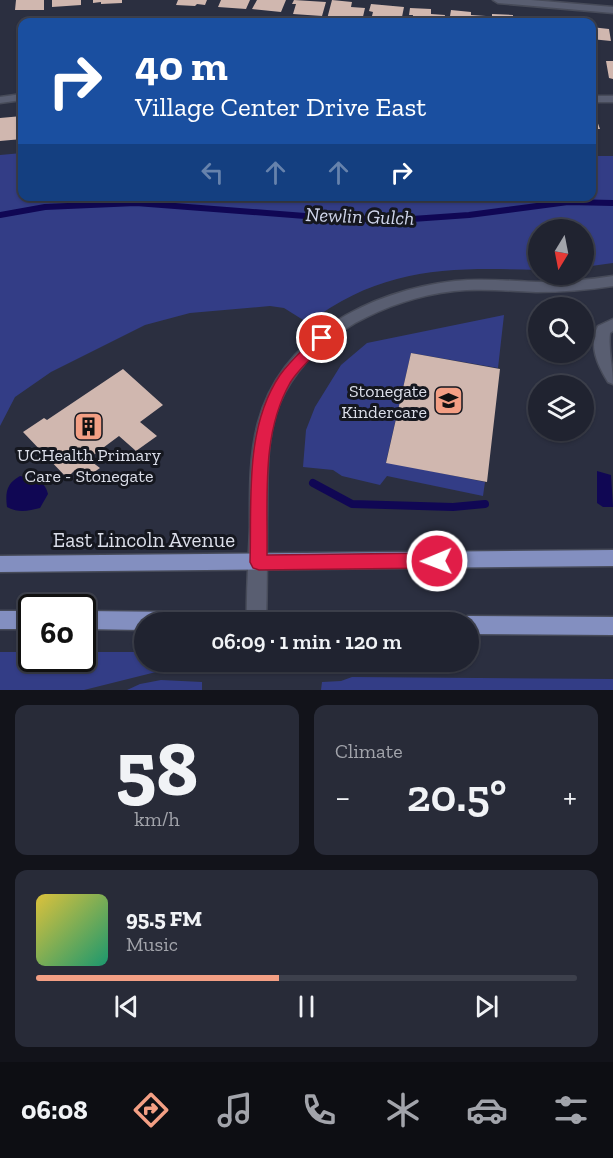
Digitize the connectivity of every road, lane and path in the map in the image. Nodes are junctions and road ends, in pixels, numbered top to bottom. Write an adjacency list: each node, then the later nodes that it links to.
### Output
1 (498, 0): 2 (street)
2 (613, 10)
3 (18, 98): 6 (street)
4 (596, 99): 5 (street)
5 (613, 99)
6 (0, 100)
7 (613, 281): 11 (street)
8 (613, 324): 9 (street)
9 (613, 378)
10 (613, 558): 11 (main road, East Lincoln Avenue)
11 (259, 562): 12 (main road, East Lincoln Avenue); 13 (street)
12 (0, 564)
13 (256, 612)
14 (0, 620): 15 (main road)
15 (18, 620)
16 (96, 620): 17 (main road)
17 (134, 621)
18 (479, 625): 19 (main road)
19 (613, 626)

